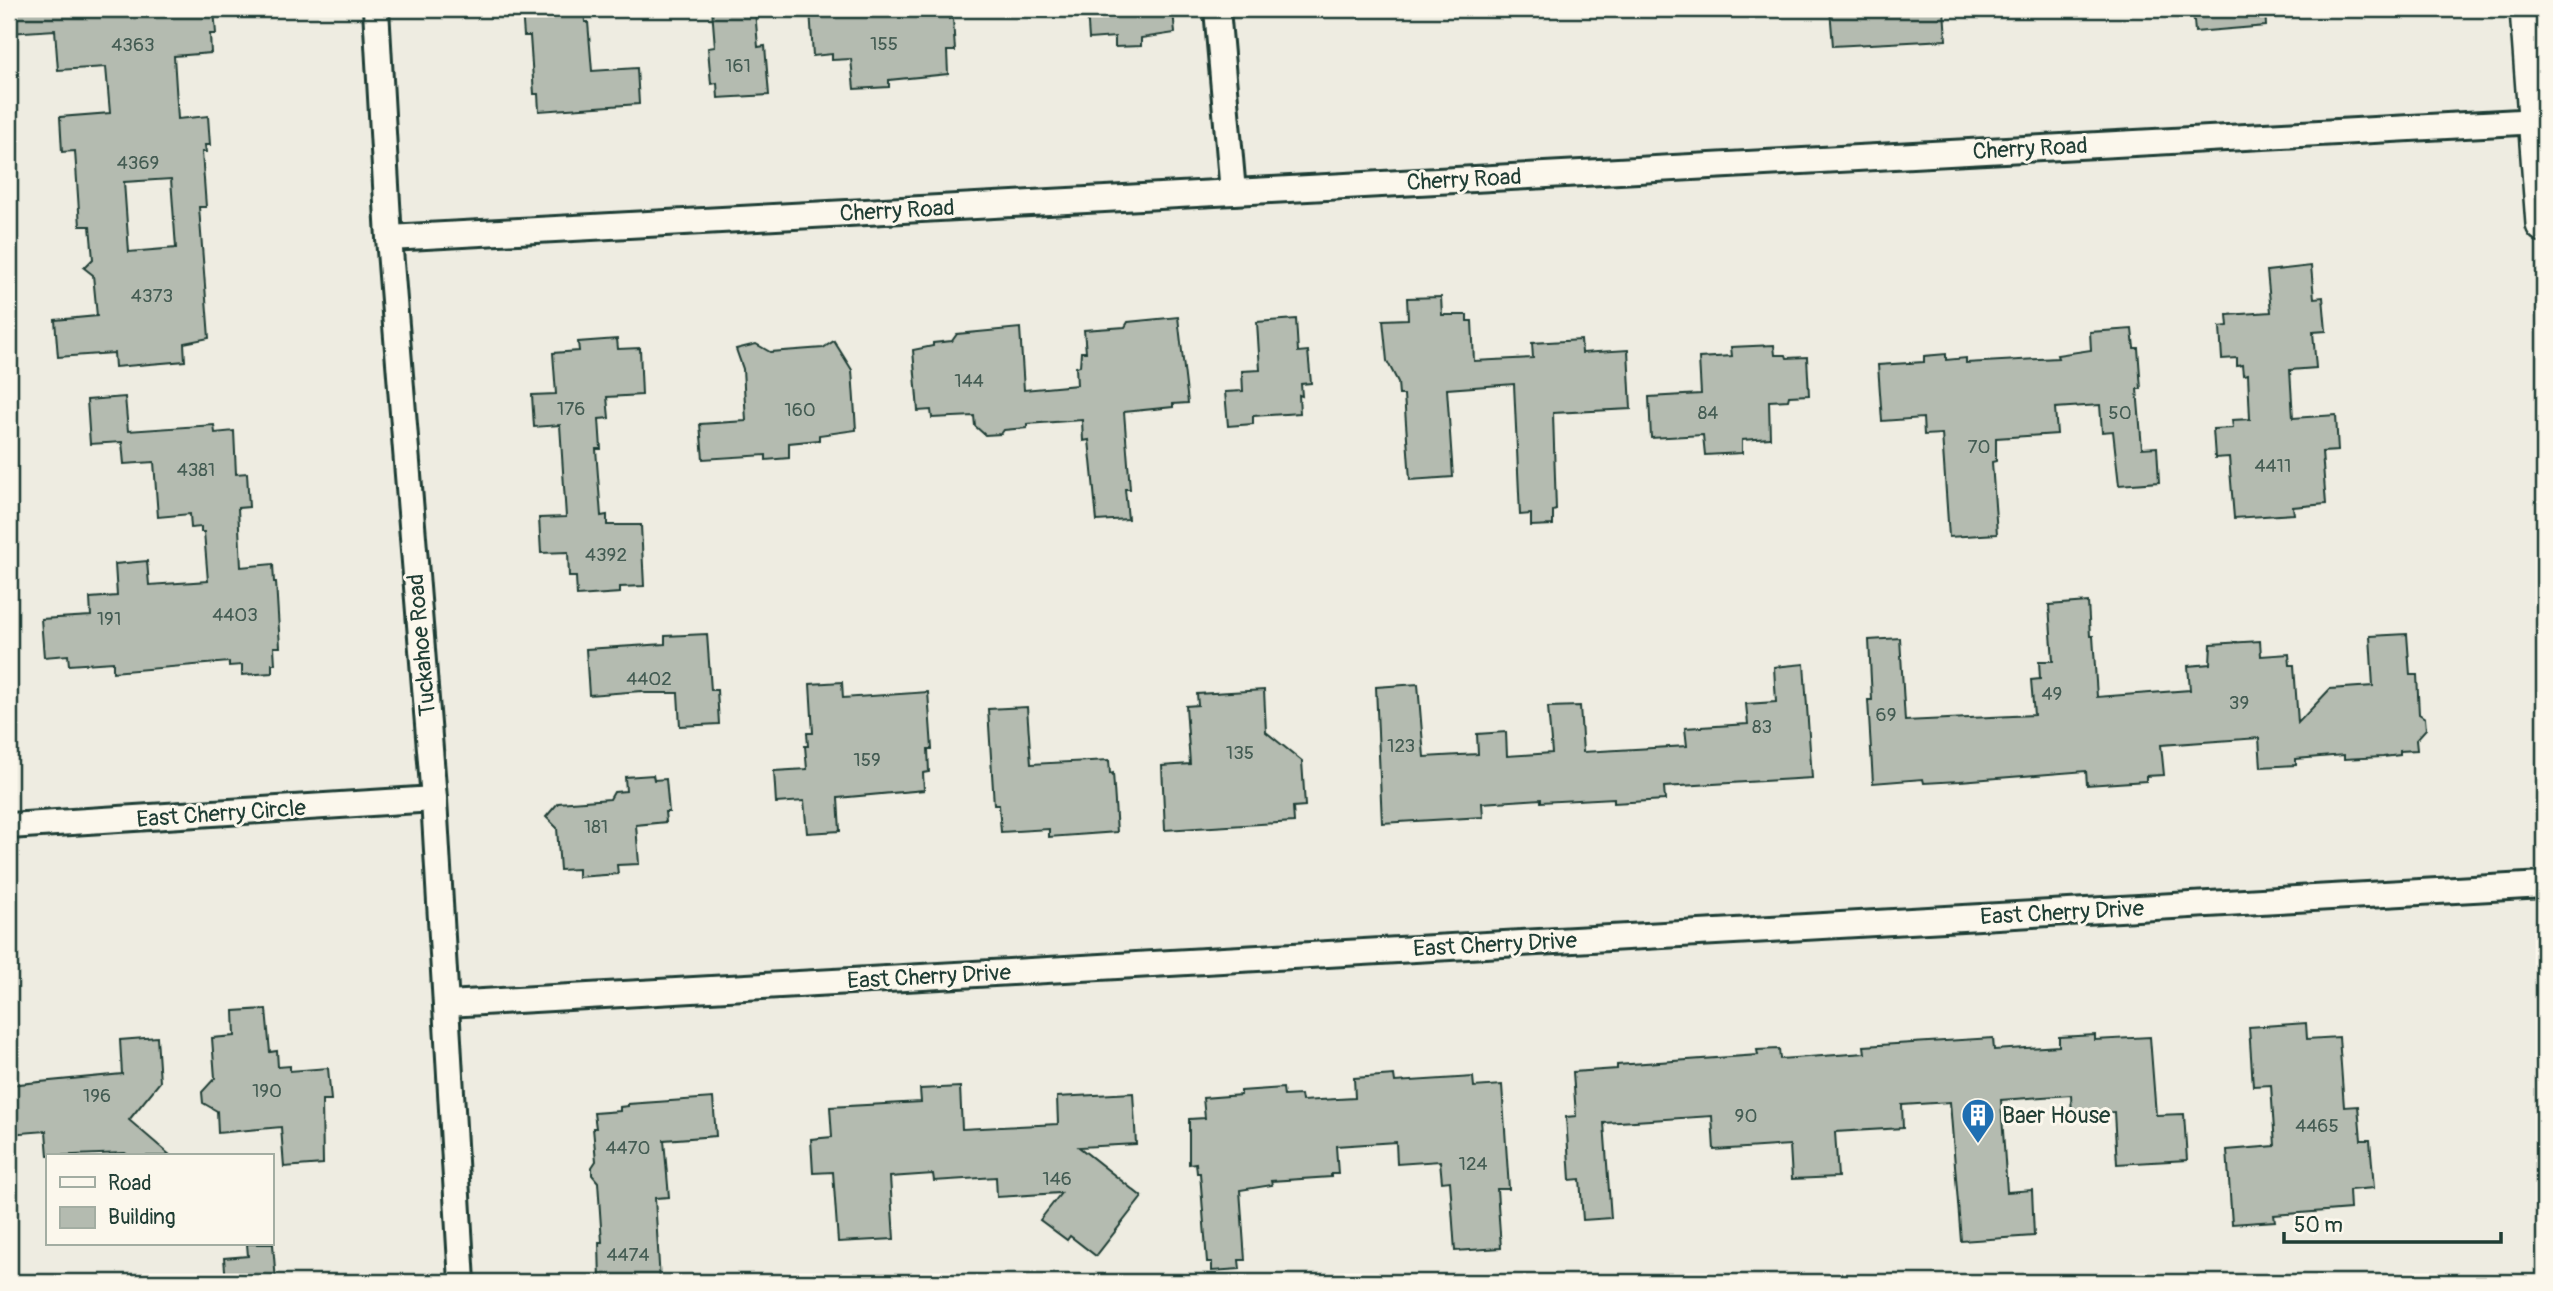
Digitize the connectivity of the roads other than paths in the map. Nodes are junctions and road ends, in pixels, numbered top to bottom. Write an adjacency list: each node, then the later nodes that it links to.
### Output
1 (376, 9): 7 (street, Tuckahoe Road)
2 (1217, 9): 5 (street)
3 (2528, 9): 4 (main road)
4 (2538, 121): 5 (street, Cherry Road); 6 (main road)
5 (1233, 191): 7 (street, Cherry Road)
6 (2544, 224)
7 (389, 238): 8 (street, Tuckahoe Road)
8 (434, 800): 9 (street, East Cherry Circle); 11 (street, Tuckahoe Road)
9 (9, 826)
10 (2544, 885): 11 (street, East Cherry Drive)
11 (447, 1004): 12 (street, Tuckahoe Road)
12 (462, 1282)

